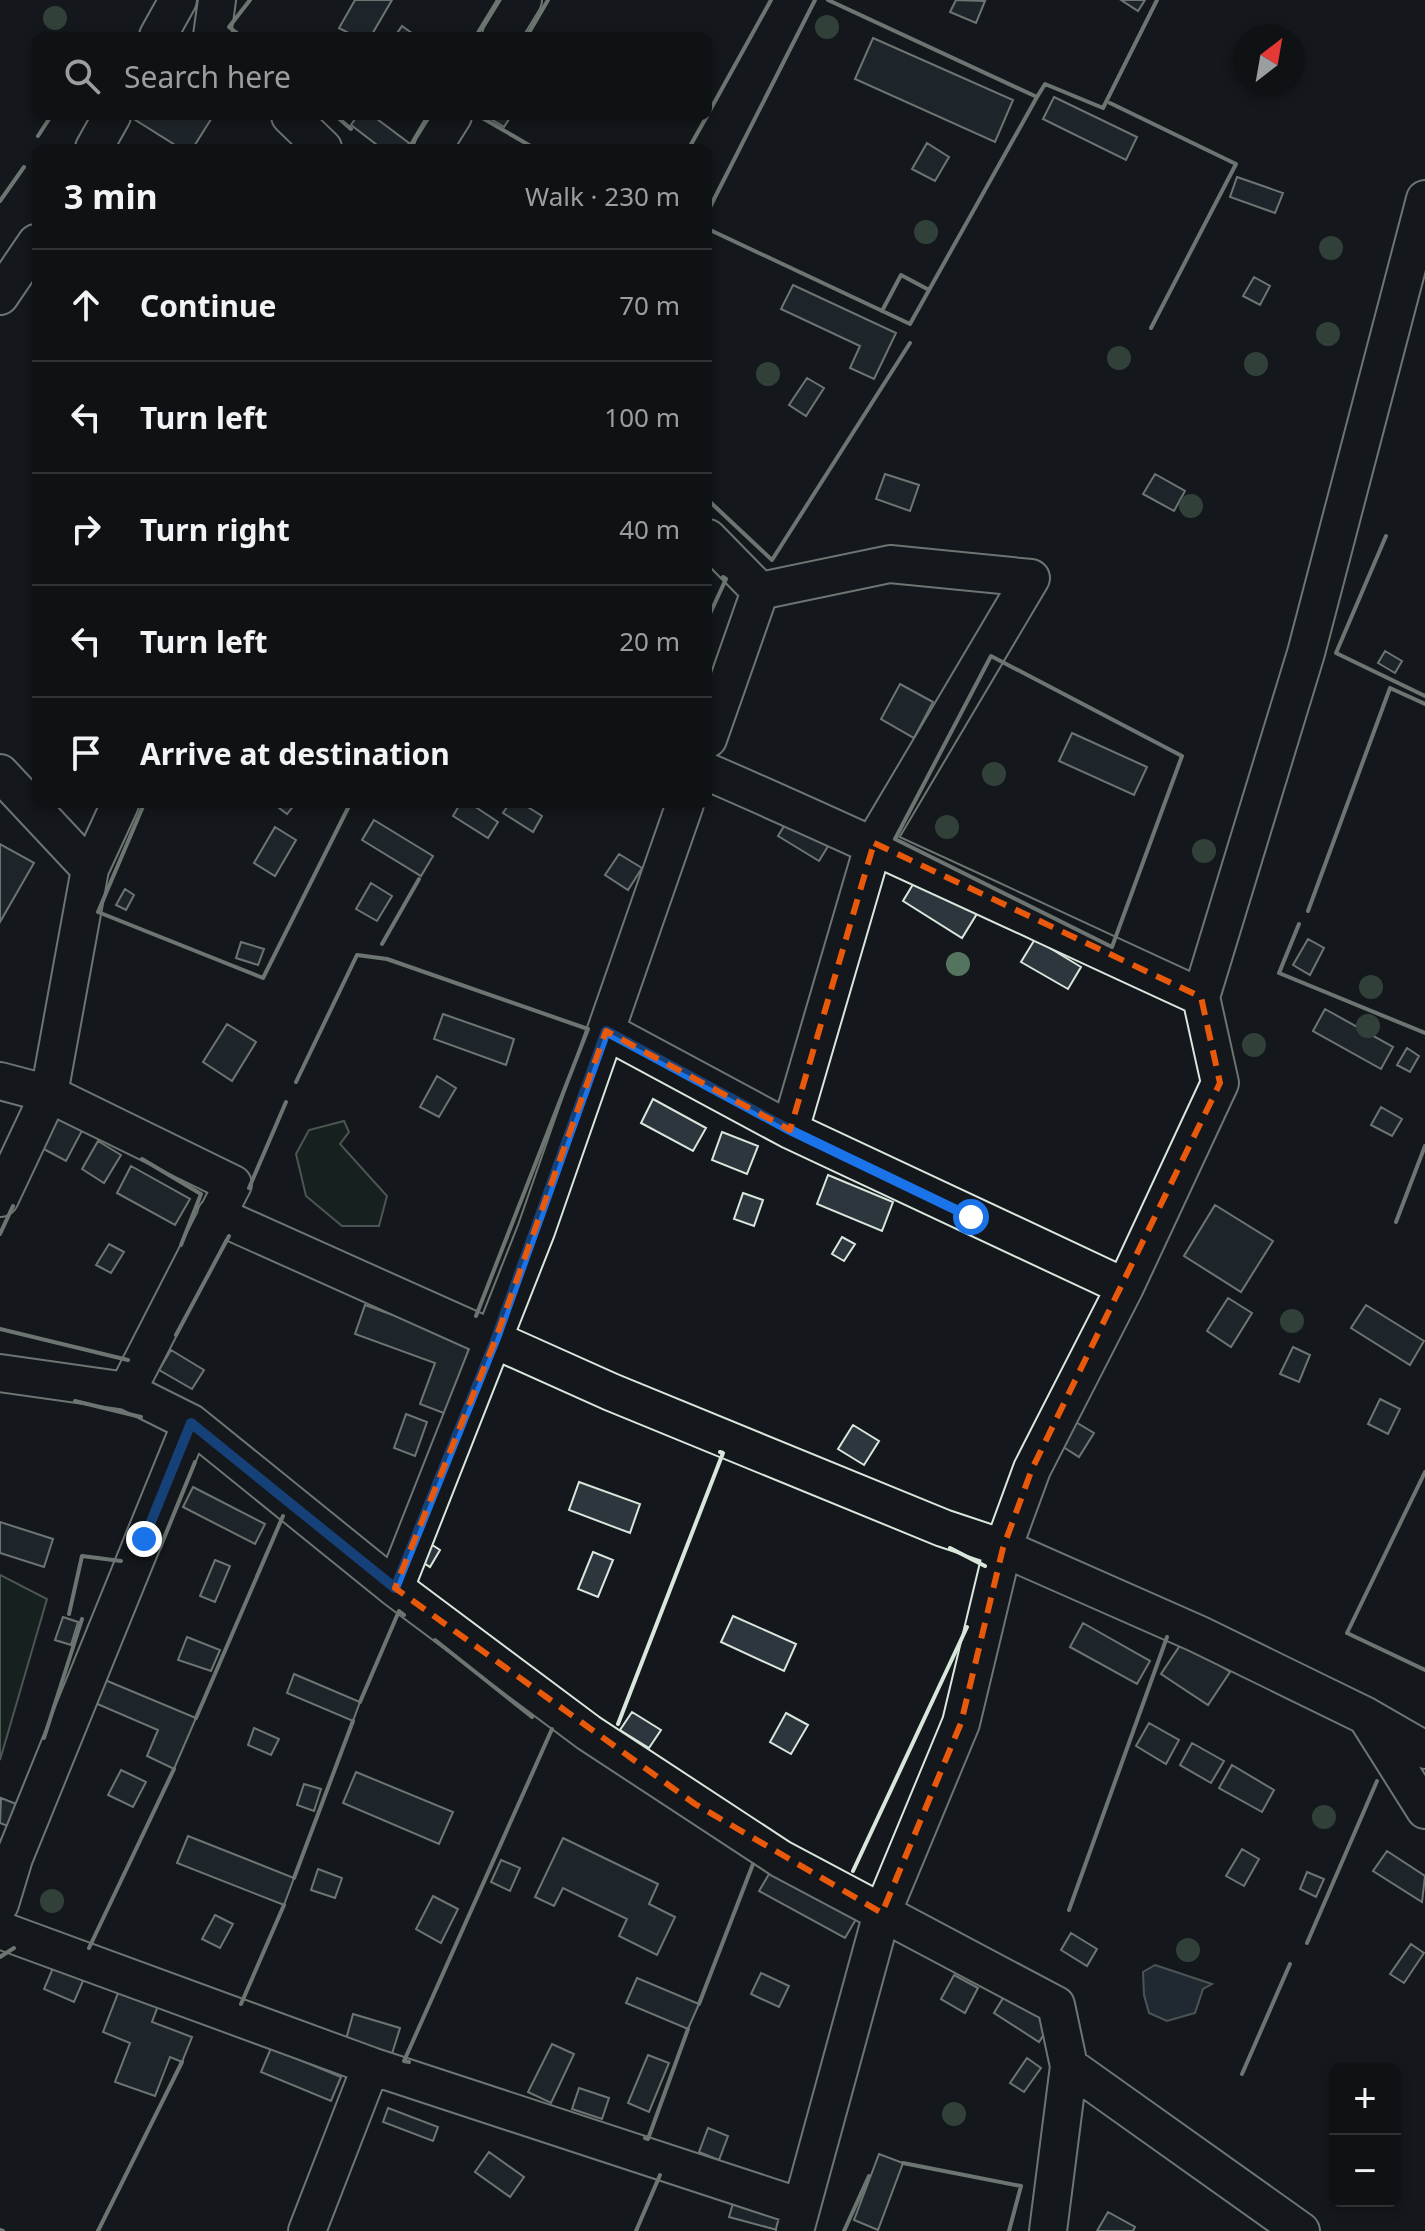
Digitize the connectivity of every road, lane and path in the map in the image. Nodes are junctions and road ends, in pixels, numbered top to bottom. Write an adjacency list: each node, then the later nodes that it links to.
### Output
1 (178, 0): 4 (street)
2 (217, 0): 5 (street)
3 (523, 0): 6 (street)
4 (160, 32)
5 (213, 32)
6 (503, 32)
7 (110, 120): 10 (street)
8 (294, 120): 11 (street)
9 (450, 120): 12 (street)
10 (96, 144)
11 (319, 144)
12 (436, 144)
13 (1425, 199): 27 (street)
14 (32, 249): 15 (street)
15 (0, 296)
16 (712, 542): 17 (street)
17 (760, 591): 18 (street); 25 (street)
18 (712, 728)
19 (0, 773): 21 (street)
20 (712, 774): 25 (street)
21 (32, 807)
22 (33, 808): 26 (street)
23 (118, 808): 26 (street)
24 (684, 808): 28 (street)
25 (874, 843): 27 (street); 31 (street)
26 (90, 869): 30 (street)
27 (1201, 997): 34 (street)
28 (606, 1031): 31 (street); 35 (street)
29 (0, 1081): 30 (street)
30 (49, 1094): 32 (street); 33 (street)
31 (790, 1130): 34 (street)
32 (0, 1198)
33 (216, 1215): 35 (street); 37 (street)
34 (1125, 1287): 39 (street)
35 (496, 1338): 39 (street); 40 (street)
36 (0, 1373): 37 (street)
37 (127, 1391): 38 (street)
38 (191, 1423): 40 (street); 44 (street)
39 (1003, 1548): 41 (street); 45 (street)
40 (395, 1588): 45 (street)
41 (1366, 1716): 42 (street); 43 (street)
42 (1425, 1750)
43 (1425, 1810)
44 (0, 1904)
45 (882, 1913): 48 (street); 49 (street)
46 (0, 1930): 47 (street)
47 (371, 2066): 49 (street); 50 (street)
48 (1069, 2066): 51 (street); 52 (street)
49 (798, 2219)
50 (307, 2231)
51 (1048, 2231)
52 (1301, 2231)

